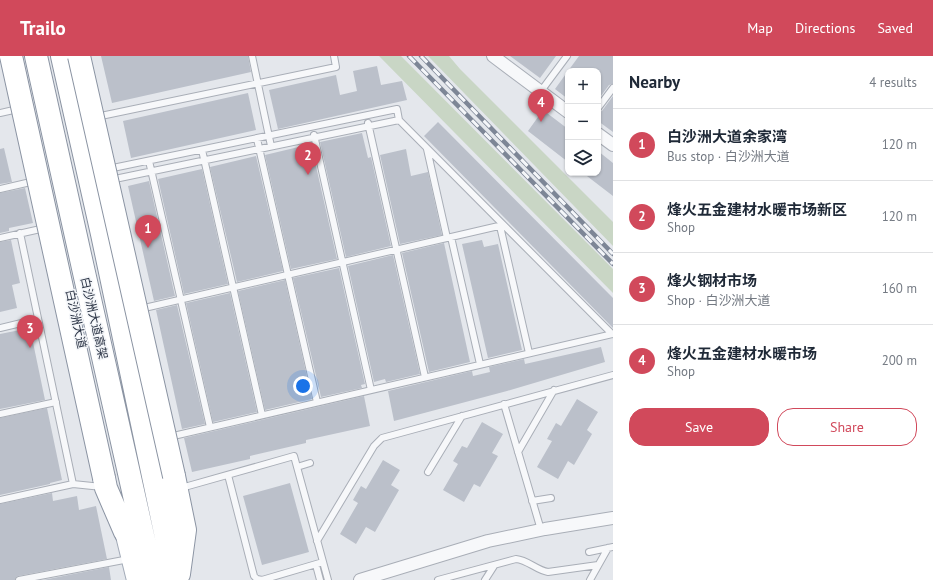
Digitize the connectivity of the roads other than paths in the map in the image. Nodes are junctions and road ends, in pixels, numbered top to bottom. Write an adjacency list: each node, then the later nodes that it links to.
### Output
1 (10, 56): 74 (highway, bridge)
2 (21, 56): 15 (main road, 白沙洲大道)
3 (36, 56): 92 (highway, 白沙洲大道高架)
4 (62, 56): 89 (highway, 白沙洲大道高架)
5 (67, 56): 89 (main road)
6 (79, 56): 72 (highway, bridge)
7 (252, 56): 11 (lane)
8 (334, 56): 11 (lane)
9 (567, 56): 13 (lane)
10 (496, 57): 13 (street)
11 (258, 83): 19 (lane); 23 (lane)
12 (613, 88): 14 (lane)
13 (541, 91): 16 (street)
14 (601, 104)
15 (32, 106): 17 (lane); 36 (main road, 白沙洲大道)
16 (565, 110)
17 (0, 113)
18 (366, 116): 20 (lane); 21 (lane); 22 (lane)
19 (88, 118)
20 (399, 120): 21 (lane); 30 (lane)
21 (368, 126): 25 (lane); 44 (lane)
22 (312, 127): 23 (lane); 25 (lane)
23 (269, 136): 26 (lane); 28 (lane)
24 (601, 136): 27 (street)
25 (314, 137): 28 (lane); 45 (lane)
26 (257, 139): 29 (lane); 31 (lane)
27 (613, 145)
28 (271, 146): 29 (lane)
29 (259, 149): 32 (lane); 46 (lane)
30 (427, 149): 39 (lane); 43 (lane)
31 (202, 150): 32 (lane); 33 (lane)
32 (205, 160): 35 (lane); 47 (lane)
33 (149, 161): 34 (lane); 35 (lane)
34 (99, 171)
35 (152, 171): 37 (lane); 48 (lane)
36 (47, 179): 38 (lane); 40 (main road, 白沙洲大道)
37 (102, 181)
38 (0, 189)
39 (502, 225): 43 (lane); 52 (lane); 53 (lane)
40 (56, 226): 41 (lane); 74 (main road, 白沙洲大道)
41 (20, 234): 42 (lane); 50 (lane)
42 (0, 238)
43 (449, 238): 44 (lane); 54 (lane)
44 (396, 250): 45 (lane); 56 (lane)
45 (343, 262): 46 (lane); 57 (lane)
46 (288, 275): 47 (lane); 60 (lane)
47 (234, 288): 48 (lane); 63 (lane)
48 (181, 300): 49 (lane); 65 (lane)
49 (130, 312)
50 (38, 319): 51 (lane); 59 (lane)
51 (0, 328)
52 (613, 334): 53 (lane)
53 (529, 353): 54 (lane)
54 (480, 364): 56 (lane)
55 (613, 375): 58 (lane)
56 (425, 377): 57 (lane)
57 (371, 390): 60 (lane)
58 (554, 390): 61 (lane); 67 (lane)
59 (56, 402): 62 (lane); 73 (lane)
60 (317, 402): 63 (lane)
61 (504, 404): 64 (lane); 67 (lane)
62 (0, 414)
63 (262, 415): 65 (lane)
64 (462, 416): 70 (lane); 81 (lane)
65 (210, 427): 66 (lane)
66 (159, 439)
67 (518, 452): 77 (lane)
68 (310, 463): 69 (lane)
69 (297, 467): 71 (lane); 81 (lane)
70 (428, 472)
71 (228, 475): 72 (lane); 86 (lane)
72 (176, 483): 89 (highway)
73 (73, 484): 74 (lane); 76 (lane)
74 (108, 485): 80 (highway)
75 (551, 498): 77 (lane)
76 (0, 500)
77 (532, 501): 79 (lane)
78 (613, 518): 79 (street)
79 (541, 530): 95 (street)
80 (125, 532): 84 (main road)
81 (317, 542): 85 (lane)
82 (610, 548): 83 (lane); 87 (lane)
83 (589, 552)
84 (131, 558): 90 (lane); 91 (main road)
85 (323, 562): 86 (lane); 94 (lane)
86 (316, 565): 93 (lane)
87 (598, 565): 88 (lane); 98 (lane)
88 (494, 566): 96 (lane); 97 (lane)
89 (178, 578)
90 (19, 580)
91 (137, 580)
92 (153, 580)
93 (320, 580)
94 (328, 580)
95 (360, 580)
96 (438, 580)
97 (486, 580)
98 (590, 580)

